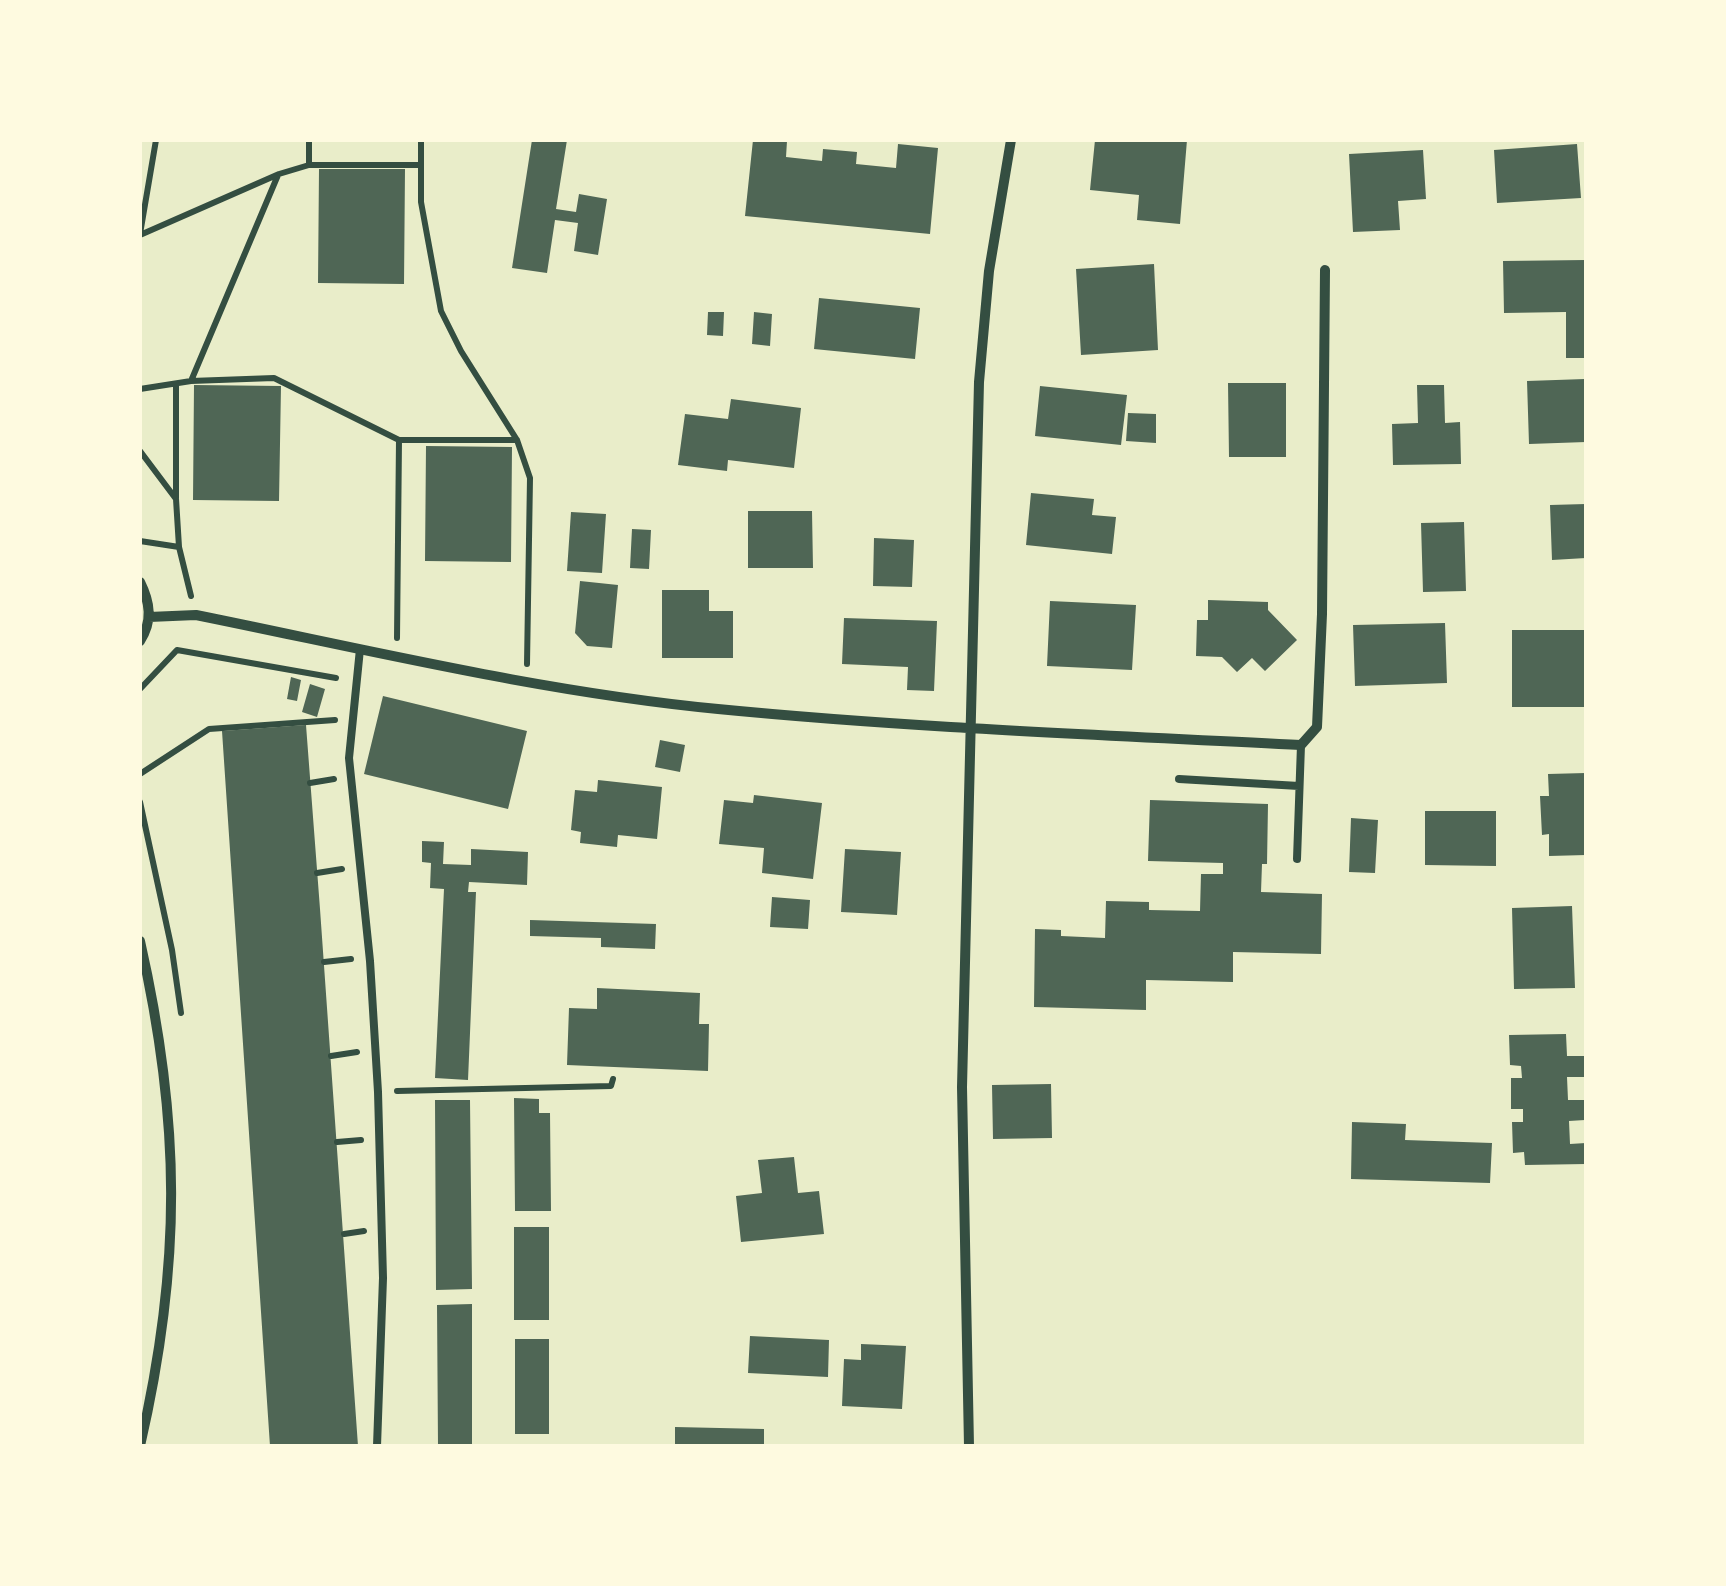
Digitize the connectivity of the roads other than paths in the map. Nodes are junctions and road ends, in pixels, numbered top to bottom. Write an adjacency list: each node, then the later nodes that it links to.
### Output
1 (1010, 140): 7 (street)
2 (1325, 270): 8 (street)
3 (140, 582): 4 (street)
4 (150, 616): 5 (street); 6 (street)
5 (140, 641)
6 (360, 649): 7 (street); 15 (lane)
7 (971, 728): 8 (street); 16 (street)
8 (1301, 745): 10 (lane)
9 (1179, 779): 10 (lane)
10 (1300, 786): 11 (lane)
11 (1297, 859)
12 (140, 941): 13 (street)
13 (141, 953): 14 (street)
14 (140, 1446)
15 (377, 1446)
16 (970, 1446)

